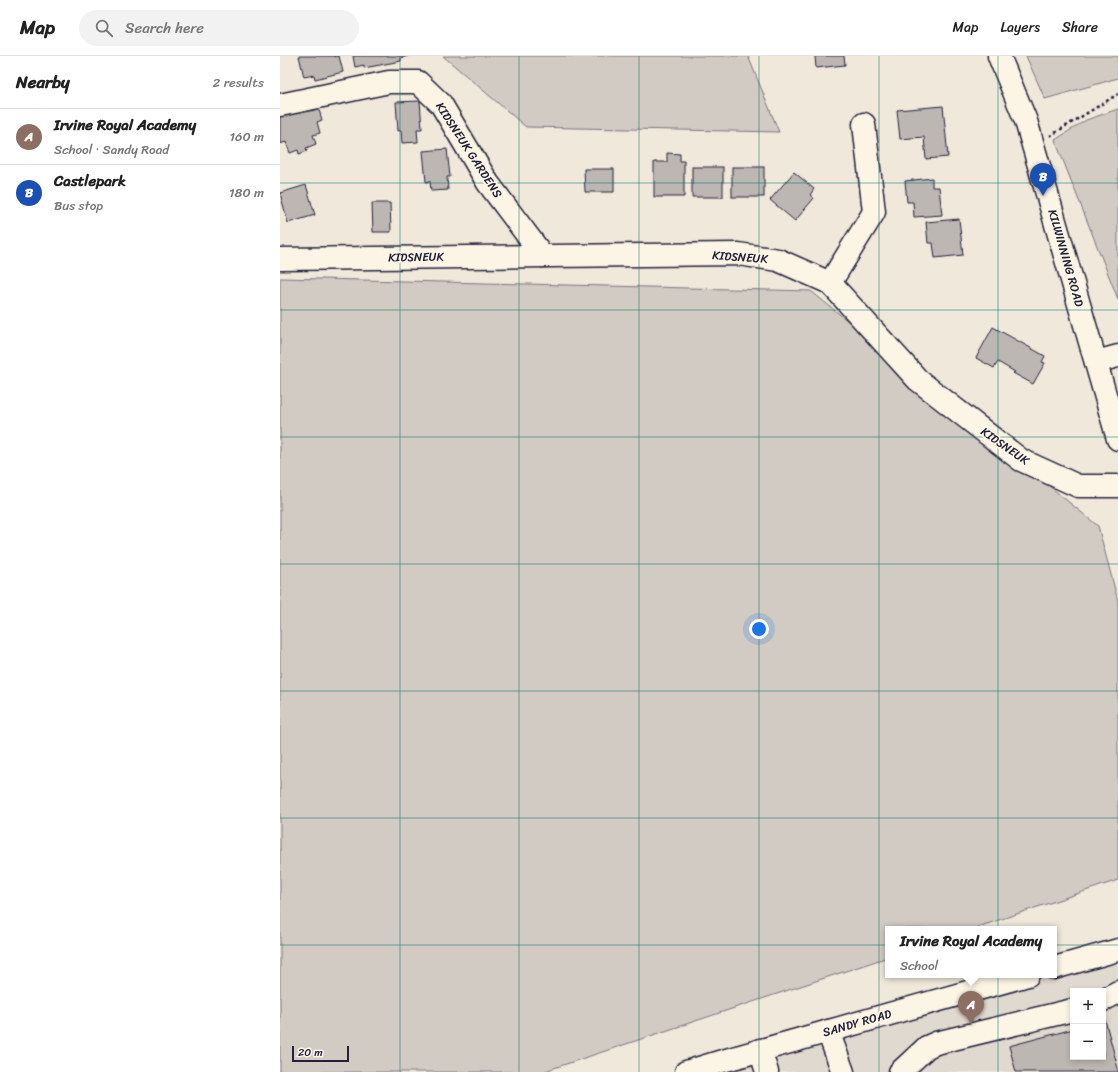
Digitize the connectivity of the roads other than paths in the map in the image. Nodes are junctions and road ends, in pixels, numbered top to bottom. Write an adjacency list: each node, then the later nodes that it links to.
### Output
1 (999, 56): 8 (street, KILWINNING ROAD)
2 (280, 105): 4 (street, KIDSNEUK GARDENS)
3 (864, 124): 6 (street)
4 (543, 256): 5 (street, KIDSNEUK); 6 (street, KIDSNEUK)
5 (280, 258)
6 (830, 282): 10 (street, KIDSNEUK)
7 (1118, 356): 8 (street)
8 (1096, 362): 9 (street, KILWINNING ROAD)
9 (1118, 439)
10 (1118, 486)
11 (1118, 950): 12 (street)
12 (1057, 967)
13 (1017, 978): 17 (street, SANDY ROAD)
14 (1118, 992): 15 (street)
15 (1106, 998)
16 (1070, 1011): 22 (street)
17 (828, 1031): 18 (street, SANDY ROAD); 21 (street)
18 (760, 1050): 19 (street, SANDY ROAD); 20 (street)
19 (686, 1072)
20 (767, 1072)
21 (843, 1072)
22 (900, 1072)

